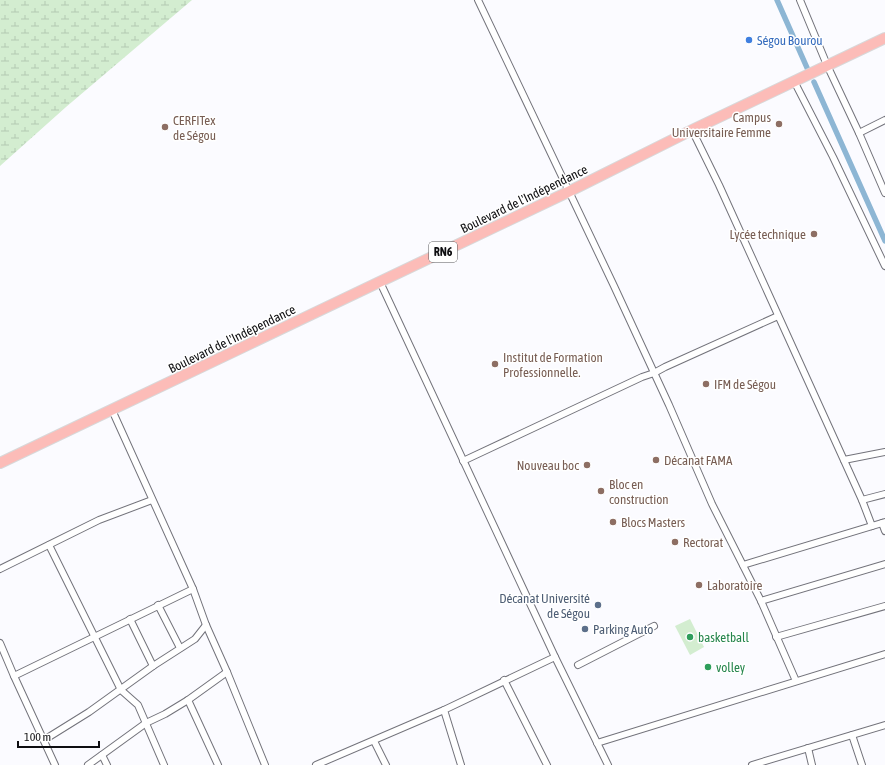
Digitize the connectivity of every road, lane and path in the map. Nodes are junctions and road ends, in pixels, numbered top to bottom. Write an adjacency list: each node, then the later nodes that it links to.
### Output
1 (478, 0): 9 (street)
2 (800, 0): 4 (street)
3 (885, 38): 4 (highway, Boulevard de l'Indépendance / RN6)
4 (827, 66): 5 (highway, Boulevard de l'Indépendance / RN6); 8 (street)
5 (794, 81): 7 (highway, Boulevard de l'Indépendance / RN6); 11 (street)
6 (885, 120): 8 (street)
7 (692, 130): 9 (highway, Boulevard de l'Indépendance / RN6); 13 (street)
8 (859, 133): 10 (street)
9 (568, 192): 12 (highway, Boulevard de l'Indépendance / RN6); 14 (street)
10 (885, 193)
11 (885, 266)
12 (380, 282): 15 (highway, Boulevard de l'Indépendance / RN6); 18 (street)
13 (778, 316): 14 (street); 17 (street)
14 (654, 373): 18 (street); 28 (street)
15 (112, 410): 19 (highway, Boulevard de l'Indépendance / RN6); 21 (street)
16 (885, 452): 17 (street)
17 (844, 460): 22 (street)
18 (464, 461): 42 (street)
19 (0, 463)
20 (885, 494): 22 (street)
21 (152, 500): 26 (street); 30 (street)
22 (862, 500): 24 (street)
23 (884, 522): 24 (street); 25 (street)
24 (872, 526): 28 (street)
25 (885, 531)
26 (48, 545): 29 (street); 37 (street)
27 (885, 564): 31 (street)
28 (743, 565): 31 (street)
29 (0, 569)
30 (193, 589): 32 (street); 35 (street)
31 (761, 602): 38 (street)
32 (158, 605): 34 (street); 40 (street)
33 (885, 606): 38 (street)
34 (130, 619): 37 (street); 44 (street)
35 (206, 625): 40 (street); 45 (street)
36 (654, 626): 43 (street)
37 (94, 637): 46 (street); 49 (street)
38 (776, 637): 48 (street)
39 (0, 643): 46 (street)
40 (180, 648): 44 (street)
41 (885, 654): 48 (street)
42 (554, 656): 47 (street); 57 (street)
43 (578, 665)
44 (153, 666): 49 (street)
45 (227, 672): 50 (street); 67 (street)
46 (14, 676): 55 (street)
47 (504, 680): 51 (street); 71 (street)
48 (796, 681): 57 (street)
49 (120, 690): 52 (street); 55 (street)
50 (188, 700): 52 (street); 66 (street)
51 (444, 710): 56 (street); 70 (street)
52 (146, 724): 59 (street); 65 (street)
53 (885, 725): 54 (street)
54 (852, 735): 58 (street); 75 (street)
55 (44, 740): 62 (street)
56 (374, 741): 61 (street); 69 (street)
57 (598, 743): 72 (street)
58 (808, 748): 60 (street); 74 (street)
59 (102, 755): 63 (street); 64 (street)
60 (769, 762): 73 (street)
61 (327, 763): 68 (street)
62 (55, 765)
63 (88, 765)
64 (107, 765)
65 (164, 765)
66 (218, 765)
67 (265, 765)
68 (316, 765)
69 (386, 765)
70 (461, 765)
71 (547, 765)
72 (608, 765)
73 (752, 765)
74 (812, 765)
75 (862, 765)

